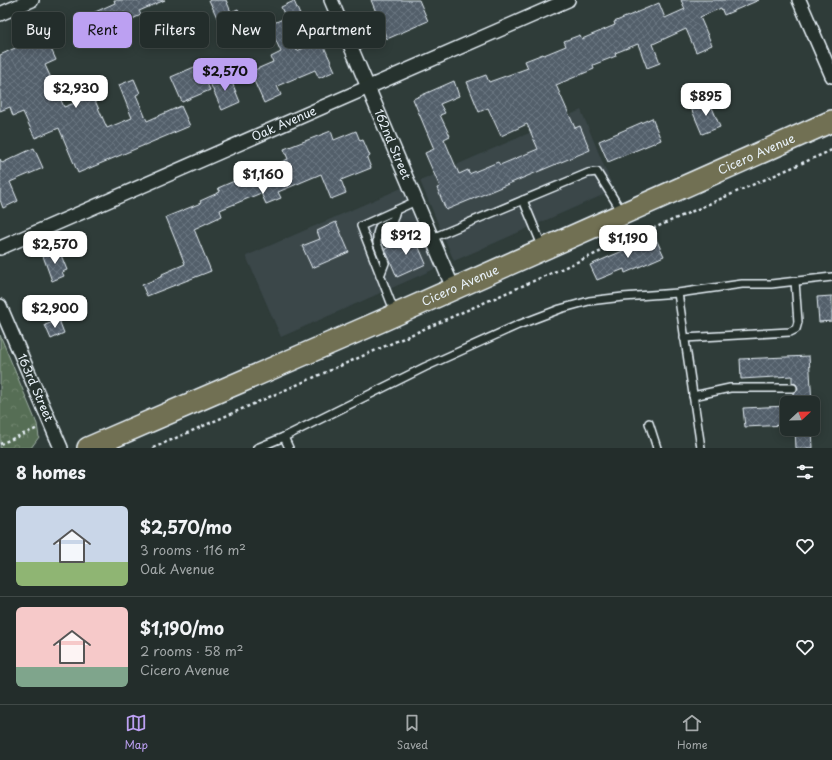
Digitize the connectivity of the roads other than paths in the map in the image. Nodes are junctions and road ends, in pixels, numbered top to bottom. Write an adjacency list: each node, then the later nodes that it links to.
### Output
1 (32, 0): 5 (street)
2 (331, 0): 7 (street, 162nd Street)
3 (568, 0): 7 (street, Oak Avenue)
4 (799, 0): 6 (street)
5 (0, 14)
6 (832, 76)
7 (368, 87): 10 (street, 162nd Street); 14 (street, Oak Avenue)
8 (832, 121): 12 (main road, Cicero Avenue)
9 (523, 200): 12 (lane); 13 (lane); 15 (lane)
10 (416, 201): 11 (lane); 13 (street, 162nd Street)
11 (396, 210): 16 (lane); 16 (lane)
12 (623, 214): 15 (main road, Cicero Avenue)
13 (432, 238): 19 (street, 162nd Street)
14 (0, 248)
15 (544, 248): 19 (main road, Cicero Avenue)
16 (380, 276): 22 (lane)
17 (832, 277): 18 (lane)
18 (794, 281): 20 (lane); 23 (lane)
19 (453, 288): 22 (main road, Cicero Avenue)
20 (678, 293): 23 (lane); 27 (lane)
21 (0, 306): 28 (street, 163rd Street)
22 (396, 314): 29 (main road, Cicero Avenue)
23 (684, 338): 25 (lane)
24 (792, 388): 25 (lane)
25 (693, 396): 33 (lane)
26 (649, 423): 32 (lane)
27 (284, 437): 30 (lane); 31 (lane)
28 (61, 448)
29 (88, 448)
30 (257, 448)
31 (289, 448)
32 (657, 448)
33 (701, 448)

